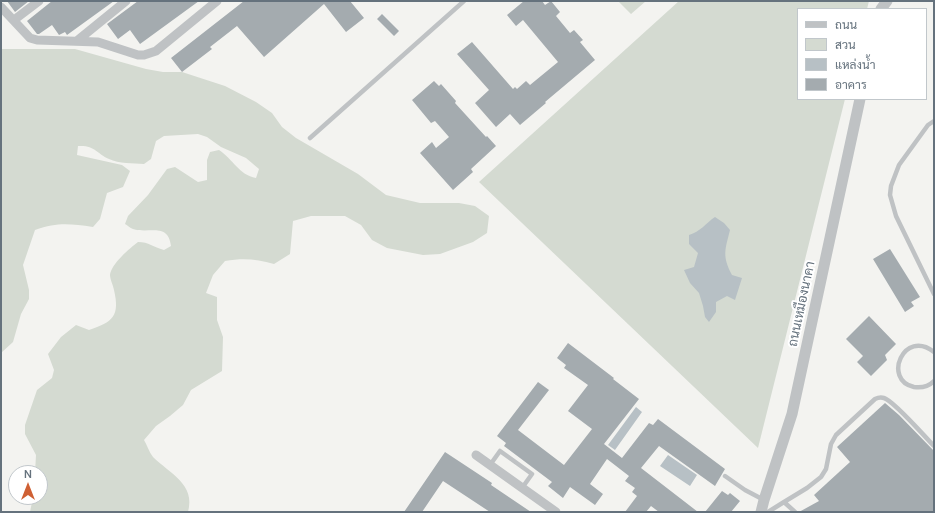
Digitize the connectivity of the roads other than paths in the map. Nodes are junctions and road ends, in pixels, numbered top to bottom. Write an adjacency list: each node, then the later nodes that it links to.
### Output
1 (39, 1): 6 (street)
2 (126, 1): 7 (street)
3 (217, 1): 7 (street)
4 (464, 1): 10 (lane)
5 (2, 9): 6 (street)
6 (14, 20): 7 (street)
7 (78, 40)
8 (860, 100): 19 (street, ถนนเหมืองนาคา)
9 (934, 121): 11 (lane)
10 (310, 138)
11 (934, 294)
12 (934, 352): 13 (lane)
13 (933, 384)
14 (934, 446): 20 (lane)
15 (476, 455): 16 (street)
16 (490, 465): 18 (street); 18 (lane)
17 (725, 476): 19 (lane)
18 (522, 488): 21 (street)
19 (764, 500): 22 (street, ถนนเหมืองนาคา)
20 (784, 502): 23 (lane); 24 (lane)
21 (556, 512)
22 (761, 512)
23 (768, 512)
24 (796, 512)

